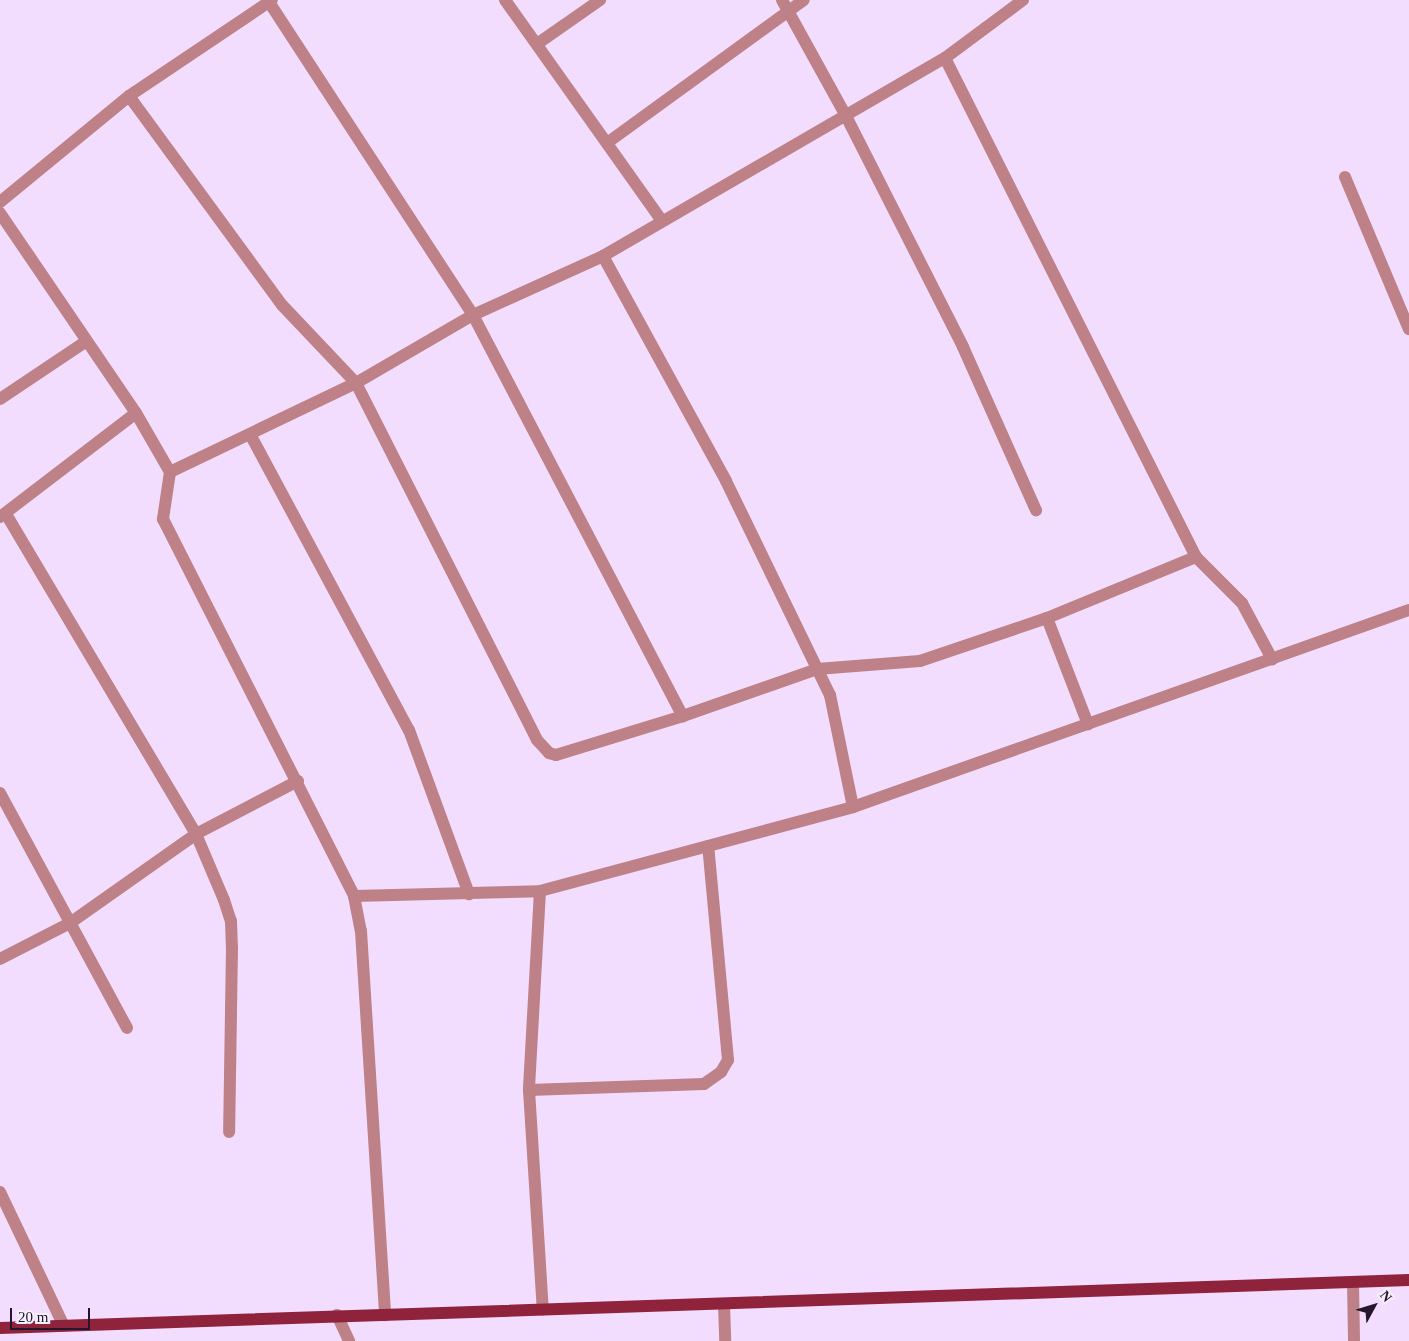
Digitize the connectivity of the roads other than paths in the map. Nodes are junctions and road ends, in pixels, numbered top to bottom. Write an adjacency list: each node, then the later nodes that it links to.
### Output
1 (506, 0): 7 (street)
2 (600, 0): 7 (street)
3 (804, 0): 6 (street)
4 (1023, 0): 8 (street)
5 (271, 1): 9 (street); 17 (street)
6 (786, 5): 10 (street); 11 (street)
7 (537, 44): 11 (street)
8 (945, 58): 10 (street); 27 (street)
9 (129, 96): 13 (street); 20 (street)
10 (846, 116): 15 (street); 25 (street)
11 (607, 143): 15 (street)
12 (1345, 177): 18 (street)
13 (0, 202)
14 (0, 213): 19 (street)
15 (662, 221): 16 (street)
16 (603, 256): 17 (street); 31 (street)
17 (473, 315): 20 (street); 32 (street)
18 (1409, 329)
19 (85, 342): 21 (street); 22 (street)
20 (356, 383): 23 (street); 32 (street)
21 (0, 399)
22 (136, 413): 24 (street); 26 (street)
23 (250, 434): 24 (street); 40 (street)
24 (170, 472): 34 (street)
25 (1036, 510)
26 (3, 515): 37 (street)
27 (1196, 557): 29 (street); 30 (street)
28 (1409, 610): 30 (street)
29 (1047, 618): 31 (street); 33 (street)
30 (1272, 659): 33 (street)
31 (817, 669): 32 (street); 36 (street)
32 (683, 716)
33 (1088, 724): 36 (street)
34 (298, 781): 37 (street); 41 (street)
35 (0, 793): 42 (street)
36 (853, 806): 38 (street)
37 (196, 834): 42 (street); 46 (street)
38 (708, 846): 39 (street); 45 (street)
39 (540, 891): 40 (street); 45 (street)
40 (469, 894): 41 (street)
41 (354, 896): 53 (street)
42 (70, 923): 43 (street); 44 (street)
43 (0, 959)
44 (127, 1028)
45 (529, 1090): 51 (street)
46 (229, 1132)
47 (0, 1192): 54 (street)
48 (1409, 1280): 49 (main road)
49 (1353, 1282): 50 (main road); 58 (street)
50 (724, 1305): 51 (main road); 57 (street)
51 (543, 1310): 53 (main road)
52 (337, 1315): 53 (main road); 54 (main road); 56 (street)
53 (384, 1315)
54 (64, 1326): 55 (main road)
55 (0, 1328)
56 (349, 1341)
57 (725, 1341)
58 (1354, 1341)

